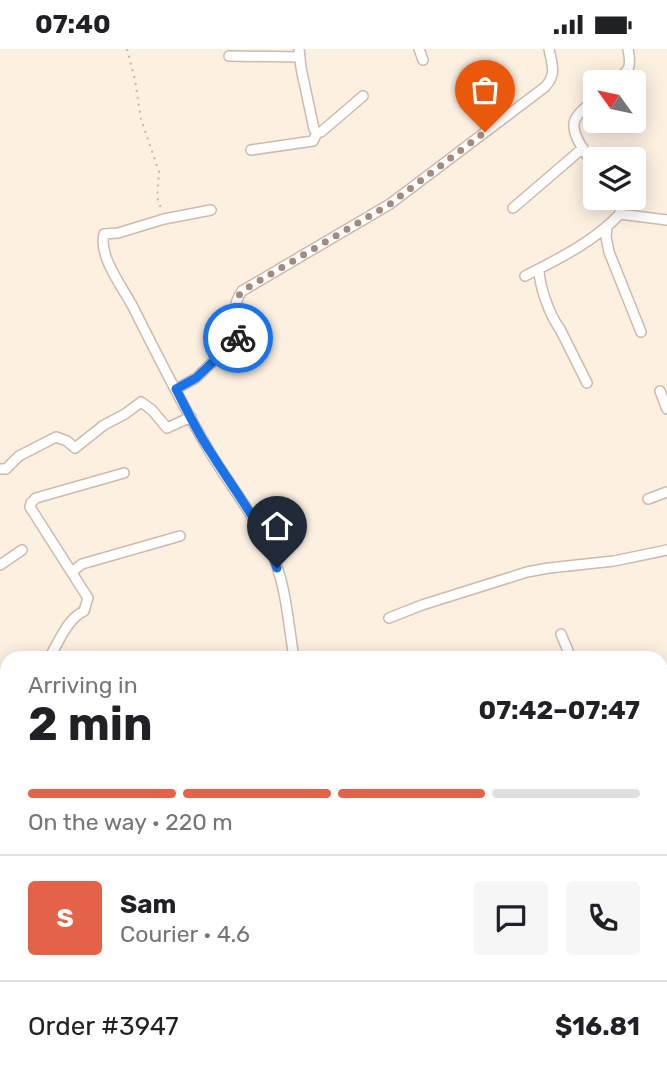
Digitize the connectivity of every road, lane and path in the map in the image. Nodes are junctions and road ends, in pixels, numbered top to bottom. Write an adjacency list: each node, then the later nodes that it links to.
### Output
1 (127, 49): 18 (path)
2 (419, 49): 7 (street)
3 (549, 49): 25 (street)
4 (628, 49): 8 (street)
5 (300, 53): 6 (street); 11 (street)
6 (229, 56)
7 (422, 59)
8 (628, 70)
9 (363, 96): 11 (street)
10 (583, 110): 12 (street)
11 (317, 133): 13 (street)
12 (583, 148): 14 (street)
13 (251, 150)
14 (513, 208)
15 (211, 210): 18 (street)
16 (620, 210): 17 (street)
17 (620, 214): 19 (street); 20 (street)
18 (164, 219): 25 (street)
19 (667, 221)
20 (607, 227): 21 (street); 23 (street)
21 (539, 269): 22 (street); 24 (street)
22 (525, 276)
23 (641, 332)
24 (587, 383)
25 (176, 389): 28 (street)
26 (660, 391): 27 (street)
27 (667, 409)
28 (191, 417): 29 (street); 41 (street)
29 (0, 469)
30 (124, 473): 37 (street)
31 (667, 492): 32 (street)
32 (648, 499)
33 (180, 536): 37 (street)
34 (22, 550): 36 (street)
35 (667, 551): 38 (street)
36 (0, 565)
37 (72, 571): 40 (street)
38 (389, 618)
39 (561, 634): 42 (street)
40 (53, 651)
41 (293, 651)
42 (568, 651)

